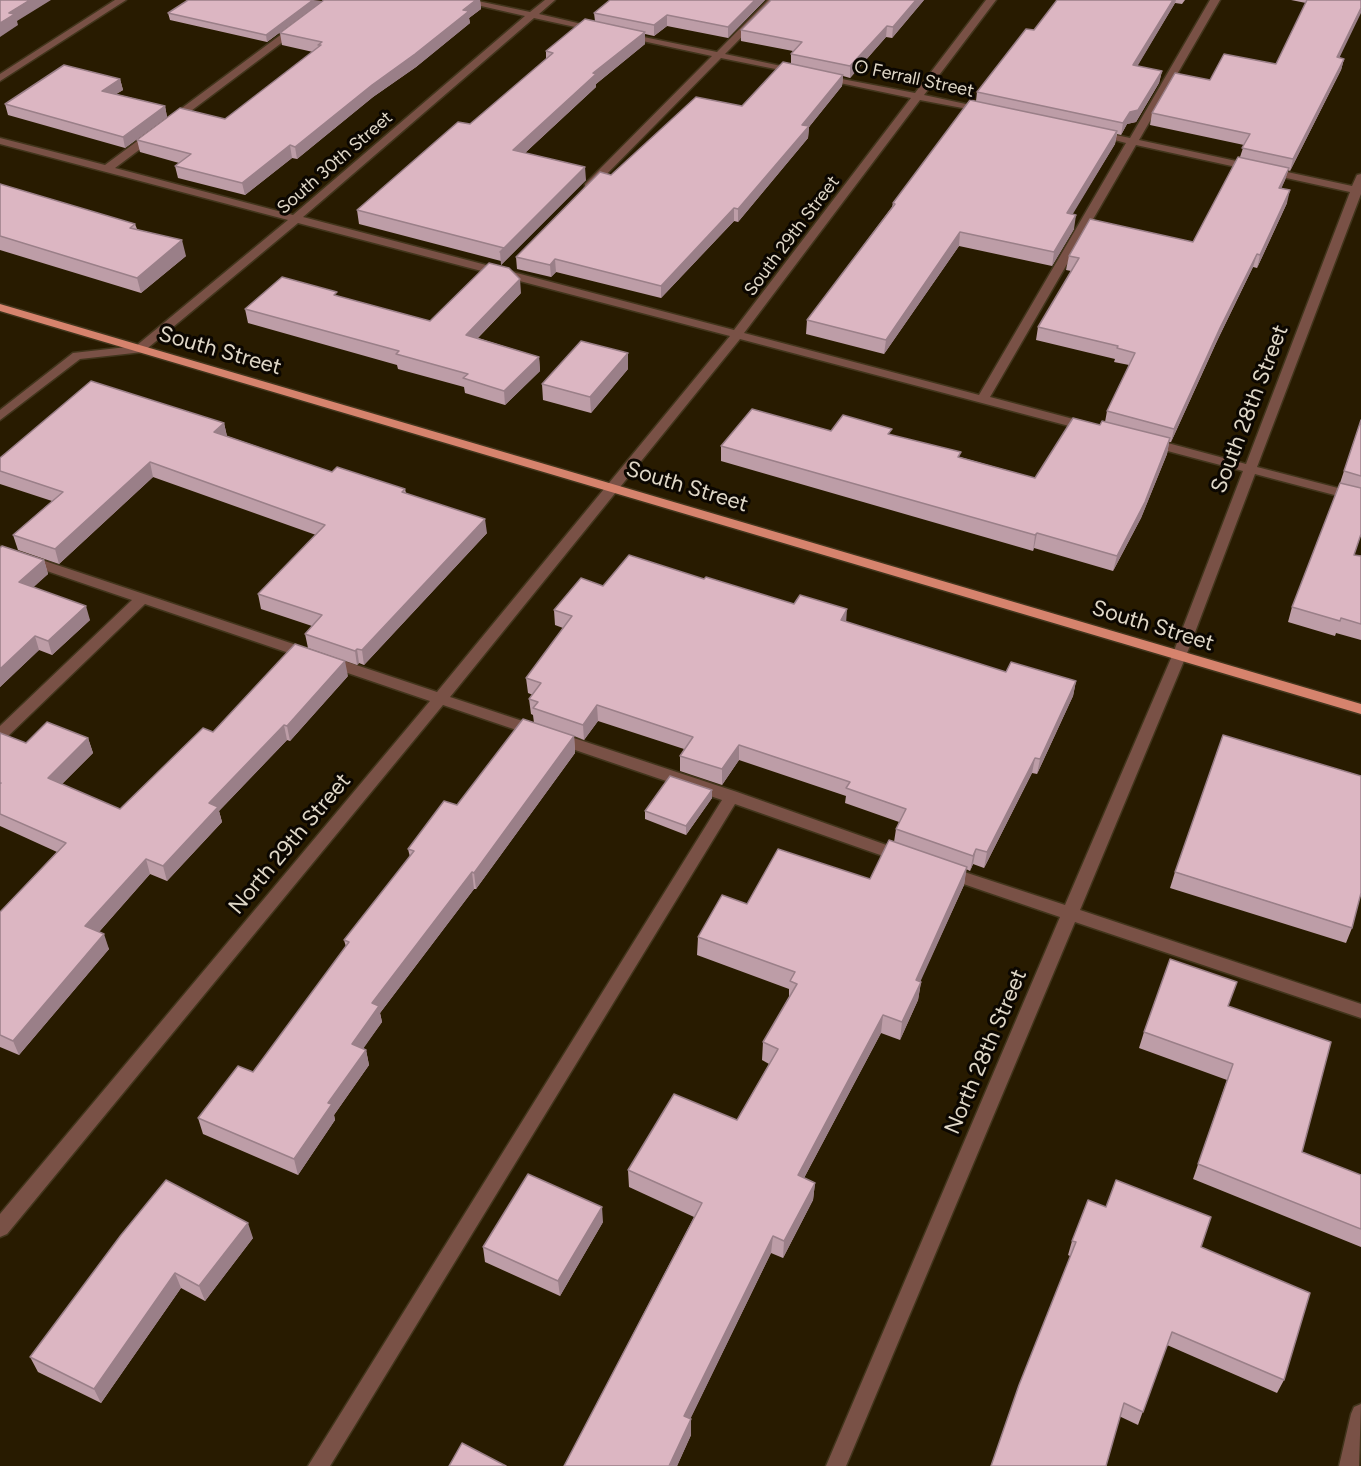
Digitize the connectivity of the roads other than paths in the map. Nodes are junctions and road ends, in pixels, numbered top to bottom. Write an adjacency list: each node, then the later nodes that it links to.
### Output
1 (121, 0): 12 (street)
2 (460, 0): 7 (street)
3 (550, 0): 7 (street, South 30th Street)
4 (773, 0): 11 (street)
5 (991, 0): 13 (street, South 29th Street)
6 (1215, 0): 17 (street)
7 (533, 15): 9 (street); 21 (street, South 30th Street)
8 (305, 21): 18 (street)
9 (606, 31)
10 (617, 33): 11 (street, O Ferrall Street)
11 (718, 55): 13 (street, O Ferrall Street); 20 (street)
12 (0, 78)
13 (919, 97): 14 (street, O Ferrall Street); 23 (street, South 29th Street)
14 (997, 113)
15 (1088, 132): 17 (street)
16 (0, 141): 18 (street)
17 (1133, 142): 19 (street); 25 (street)
18 (106, 169): 21 (street)
19 (1359, 186): 29 (street, South 28th Street)
20 (577, 198)
21 (294, 220): 23 (street); 24 (street, South 30th Street)
22 (0, 307): 24 (main road, South Street)
23 (737, 335): 25 (street); 30 (street, South 29th Street)
24 (139, 349): 26 (street); 30 (main road, South Street)
25 (983, 399): 27 (street)
26 (0, 416)
27 (1096, 429)
28 (1141, 440): 29 (street)
29 (1251, 469): 31 (street); 34 (street, South 28th Street)
30 (613, 487): 34 (main road, South Street); 35 (street, North 29th Street)
31 (1361, 498)
32 (0, 550): 33 (street)
33 (142, 599): 35 (street); 37 (street)
34 (1179, 656): 36 (main road, South Street); 39 (street, North 28th Street)
35 (439, 700): 38 (street); 41 (street, North 29th Street)
36 (1361, 709)
37 (0, 735)
38 (732, 796): 39 (street); 43 (street)
39 (1068, 914): 40 (street); 44 (street, North 28th Street)
40 (1361, 1011)
41 (0, 1228)
42 (1361, 1414): 45 (street)
43 (318, 1466)
44 (836, 1466)
45 (1349, 1466)

